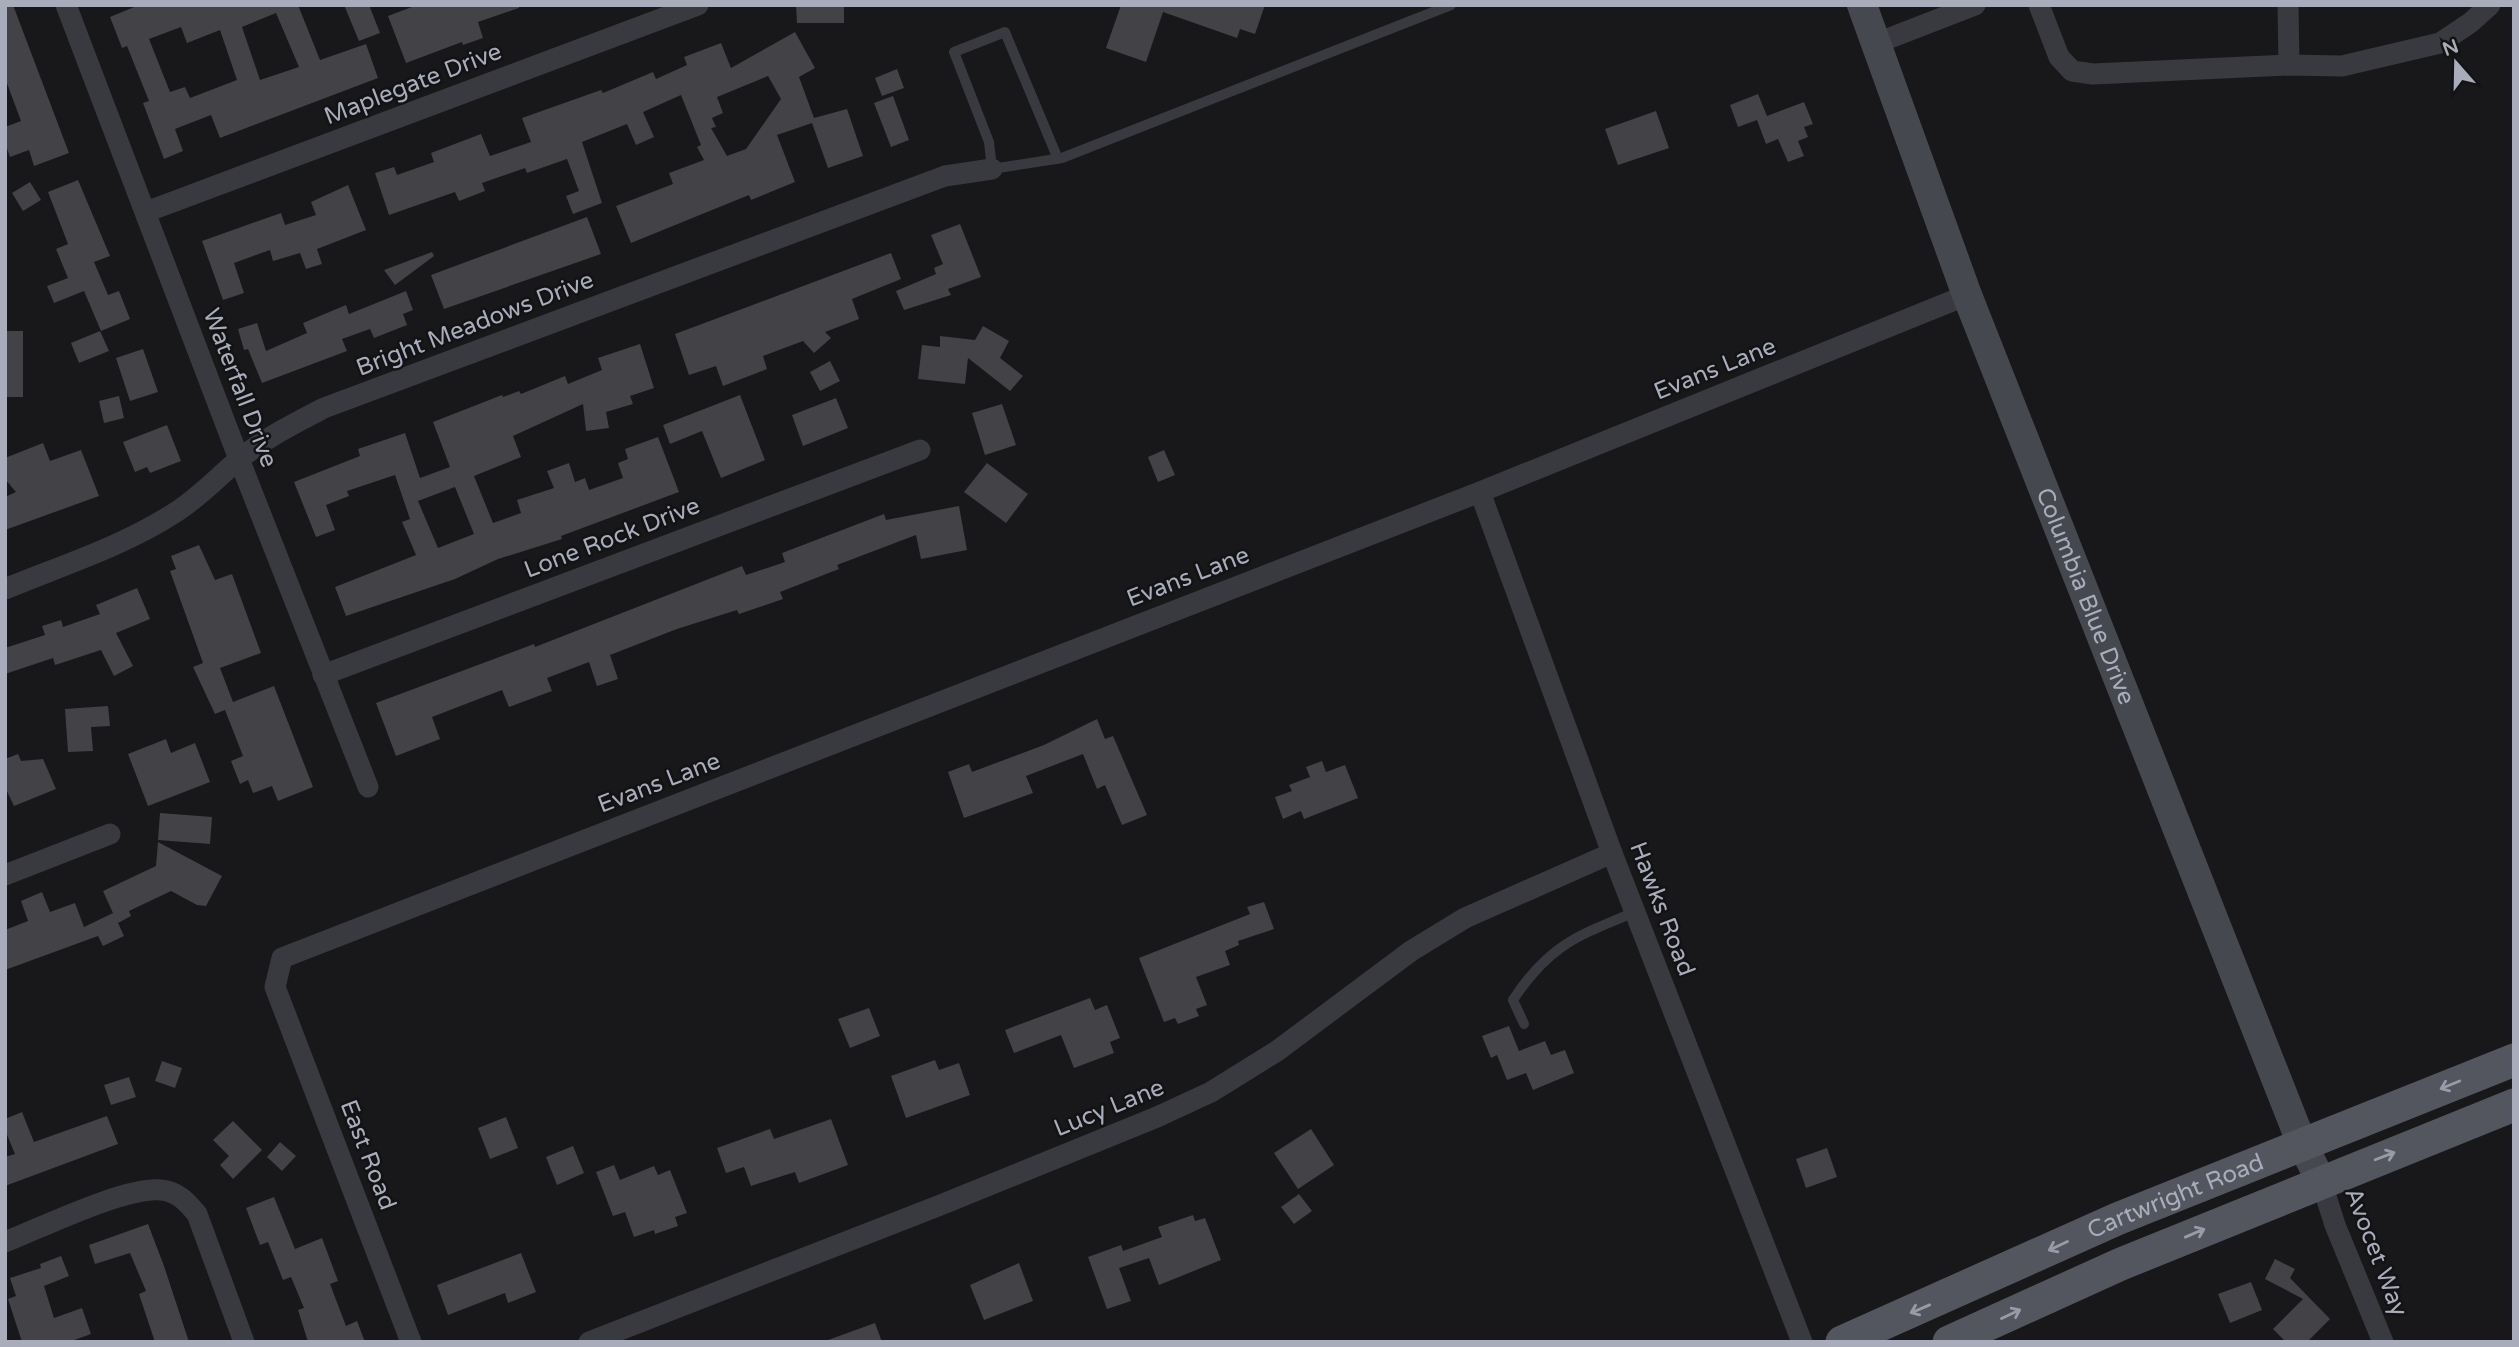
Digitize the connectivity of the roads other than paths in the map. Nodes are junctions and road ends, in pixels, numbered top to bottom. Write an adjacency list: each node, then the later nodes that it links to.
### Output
1 (66, 5): 13 (street, Waterfall Drive)
2 (698, 5): 13 (street, Maplegate Drive)
3 (1451, 5): 11 (lane)
4 (1862, 5): 9 (street, Columbia Blue Drive)
5 (1975, 5): 9 (street)
6 (2039, 5): 10 (street)
7 (2288, 5): 10 (street)
8 (2490, 5): 10 (street)
9 (1877, 43): 14 (street, Columbia Blue Drive)
10 (2289, 65)
11 (1058, 159): 12 (lane); 12 (lane)
12 (992, 169): 16 (street, Bright Meadows Drive)
13 (146, 212): 16 (street, Waterfall Drive)
14 (1967, 296): 17 (street, Evans Lane); 29 (street, Columbia Blue Drive)
15 (920, 450): 19 (street, Lone Rock Drive)
16 (239, 459): 18 (street, Bright Meadows Drive); 19 (street, Waterfall Drive)
17 (1480, 492): 22 (street, Hawks Road); 25 (street, Evans Lane)
18 (5, 589)
19 (323, 675): 20 (street, Waterfall Drive)
20 (368, 787)
21 (110, 834): 23 (street)
22 (1612, 853): 24 (street, Hawks Road); 34 (street, Lucy Lane)
23 (5, 875)
24 (1635, 912): 26 (lane); 35 (street, Hawks Road)
25 (275, 986): 33 (street, East Road)
26 (1524, 1024)
27 (2514, 1060): 29 (main road, Cartwright Road, one-way to 29)
28 (2514, 1105): 30 (main road, Cartwright Road, one-way to 28)
29 (2301, 1144): 30 (street, Columbia Blue Drive); 36 (main road, Cartwright Road, one-way to 36)
30 (2321, 1181): 37 (main road, Cartwright Road, one-way to 30); 38 (street, Avocet Way)
31 (5, 1242): 32 (street)
32 (243, 1342)
33 (411, 1342)
34 (589, 1342)
35 (1802, 1342)
36 (1842, 1342)
37 (1949, 1342)
38 (2383, 1342)

